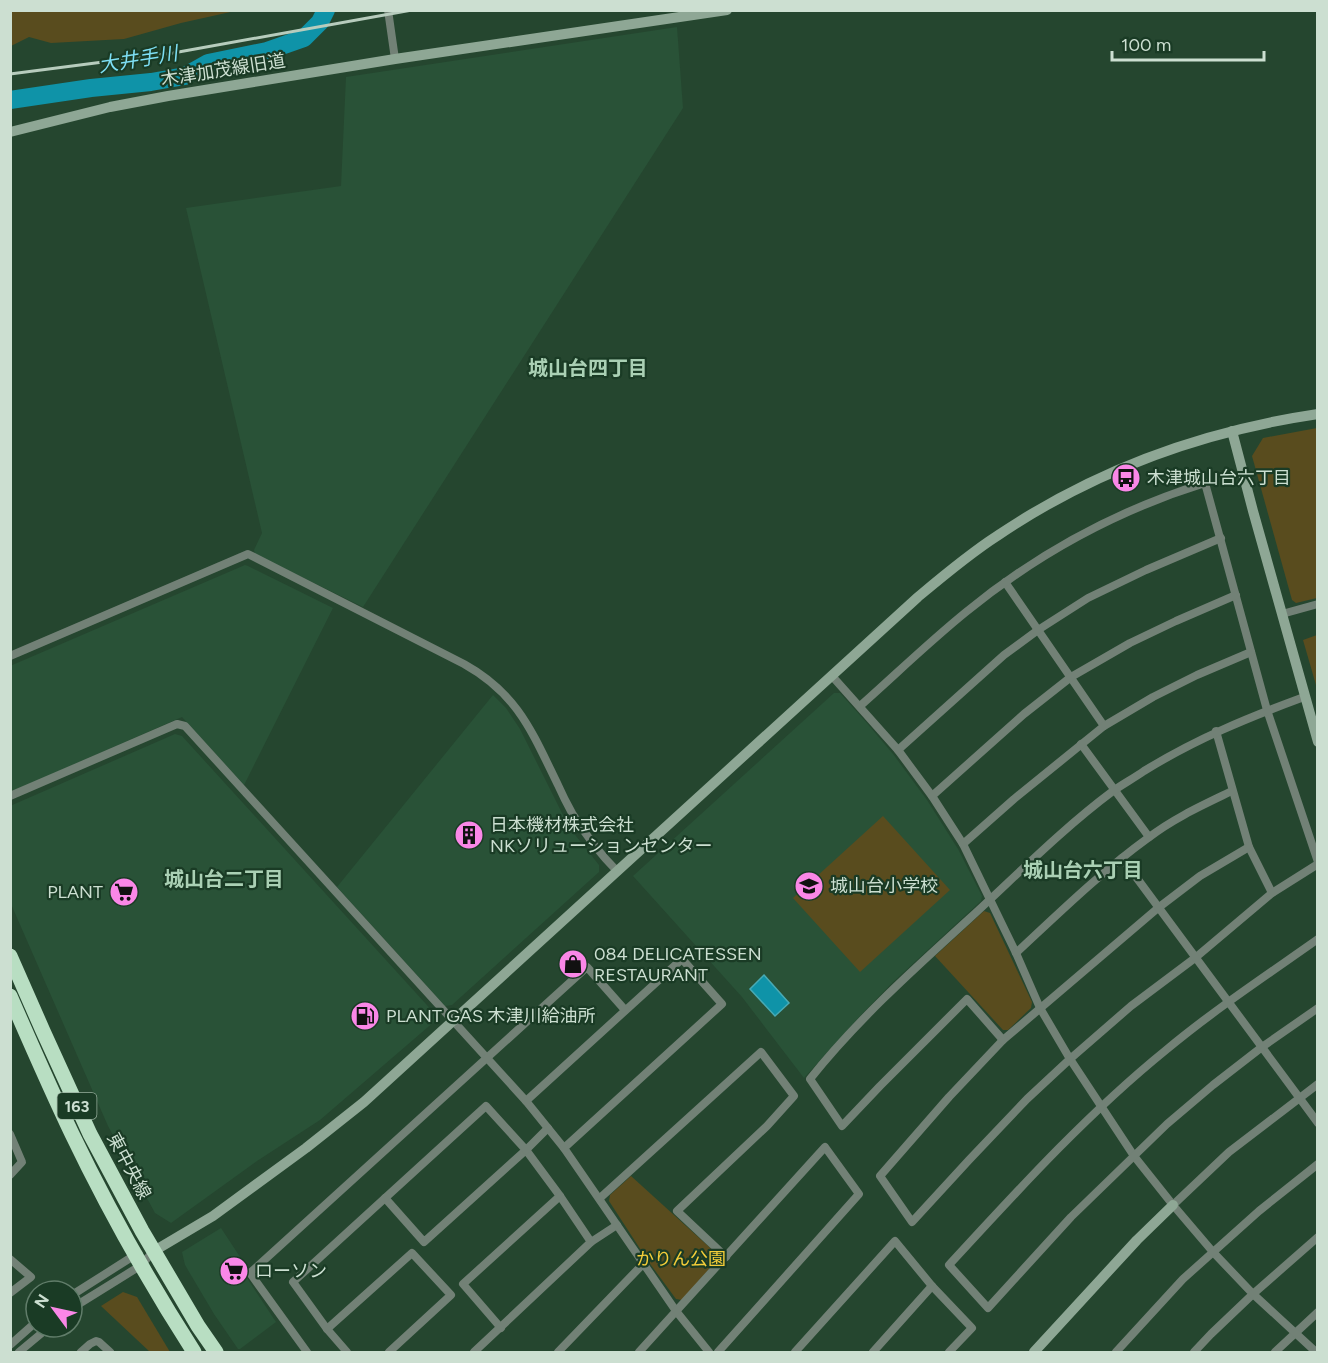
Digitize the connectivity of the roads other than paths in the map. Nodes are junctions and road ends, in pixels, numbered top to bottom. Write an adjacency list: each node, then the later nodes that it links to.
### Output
1 (387, 10): 3 (street)
2 (726, 10): 3 (street, 木津加茂線旧道)
3 (394, 59): 4 (street, 木津加茂線旧道)
4 (10, 132)
5 (1317, 414): 6 (street)
6 (1232, 431): 11 (street); 15 (street)
7 (1221, 538): 8 (street); 9 (street); 12 (street)
8 (1005, 582): 12 (street); 18 (street)
9 (1236, 595): 13 (street); 16 (street)
10 (1317, 604): 11 (street)
11 (1282, 614): 17 (street)
12 (1038, 630): 16 (street); 24 (street)
13 (1251, 652): 19 (street); 20 (street)
14 (10, 656): 34 (street)
15 (832, 676): 18 (street); 34 (street)
16 (1071, 677): 20 (street); 28 (street)
17 (1304, 697): 19 (street); 22 (street)
18 (860, 706): 24 (street)
19 (1267, 710): 21 (street); 33 (street)
20 (1104, 726): 23 (street)
21 (1216, 731): 25 (street); 26 (street)
22 (1317, 742)
23 (1081, 744): 25 (street); 30 (street)
24 (898, 750): 28 (street)
25 (1114, 790): 29 (street); 36 (street)
26 (1232, 791): 29 (street); 31 (street)
27 (10, 796): 47 (street)
28 (932, 796): 30 (street)
29 (1149, 837): 32 (street)
30 (963, 844): 36 (street)
31 (1250, 848): 35 (street); 37 (street)
32 (1122, 858): 37 (street); 39 (street)
33 (1317, 863): 35 (street)
34 (617, 871): 47 (street)
35 (1272, 892): 41 (street)
36 (990, 900): 39 (street); 48 (street)
37 (1158, 908): 41 (street); 44 (street)
38 (1317, 939): 43 (street)
39 (1016, 952): 44 (street)
40 (10, 956): 71 (highway, 東中央線 / 163)
41 (1196, 958): 43 (street); 51 (street)
42 (10, 996): 75 (highway, 東中央線 / 163)
43 (1229, 1003): 49 (street); 55 (street)
44 (1040, 1008): 48 (street); 51 (street)
45 (1317, 1008): 49 (street)
46 (626, 1010): 50 (street); 54 (street); 59 (street)
47 (454, 1021): 50 (street); 71 (street)
48 (1003, 1040): 51 (street)
49 (1262, 1047): 53 (street); 61 (street)
50 (487, 1058): 54 (street); 95 (street)
51 (1070, 1059): 55 (street)
52 (1317, 1084): 53 (street)
53 (1299, 1098): 56 (street); 67 (street)
54 (526, 1101): 57 (street)
55 (1101, 1107): 61 (street); 61 (street)
56 (1317, 1123)
57 (548, 1128): 59 (street); 60 (street)
58 (10, 1134): 63 (street)
59 (564, 1148): 66 (street)
60 (526, 1149): 64 (street); 65 (street); 65 (street)
61 (1134, 1156): 67 (street)
62 (1317, 1164): 72 (street)
63 (10, 1175)
64 (560, 1196): 70 (street); 84 (street)
65 (385, 1198): 85 (street)
66 (600, 1198): 68 (street); 73 (street)
67 (1173, 1205): 72 (street); 106 (street)
68 (617, 1225): 70 (street); 76 (street)
69 (1317, 1237): 80 (street)
70 (591, 1242): 84 (street)
71 (154, 1251): 75 (street); 94 (highway, 東中央線 / 163)
72 (1213, 1252): 80 (street); 107 (street)
73 (726, 1257): 82 (street); 102 (street)
74 (10, 1259): 79 (street)
75 (138, 1260): 78 (street); 81 (street); 93 (highway, 東中央線 / 163)
76 (643, 1264): 82 (street); 99 (street)
77 (932, 1286): 103 (street); 104 (street); 105 (street)
78 (84, 1289)
79 (10, 1293)
80 (1253, 1294): 87 (street); 108 (street)
81 (84, 1300)
82 (676, 1311): 100 (street); 101 (street)
83 (1317, 1312): 87 (street)
84 (501, 1328): 98 (street)
85 (327, 1329): 96 (street); 97 (street)
86 (24, 1333): 89 (street)
87 (1294, 1333): 109 (street); 110 (street)
88 (35, 1339): 90 (street)
89 (10, 1345)
90 (19, 1353)
91 (81, 1353): 92 (street)
92 (110, 1353)
93 (194, 1353)
94 (216, 1353)
95 (307, 1353)
96 (347, 1353)
97 (389, 1353)
98 (474, 1353)
99 (558, 1353)
100 (639, 1353)
101 (709, 1353)
102 (718, 1353)
103 (795, 1353)
104 (873, 1353)
105 (949, 1353)
106 (1034, 1353)
107 (1116, 1353)
108 (1194, 1353)
109 (1275, 1353)
110 (1316, 1353)

